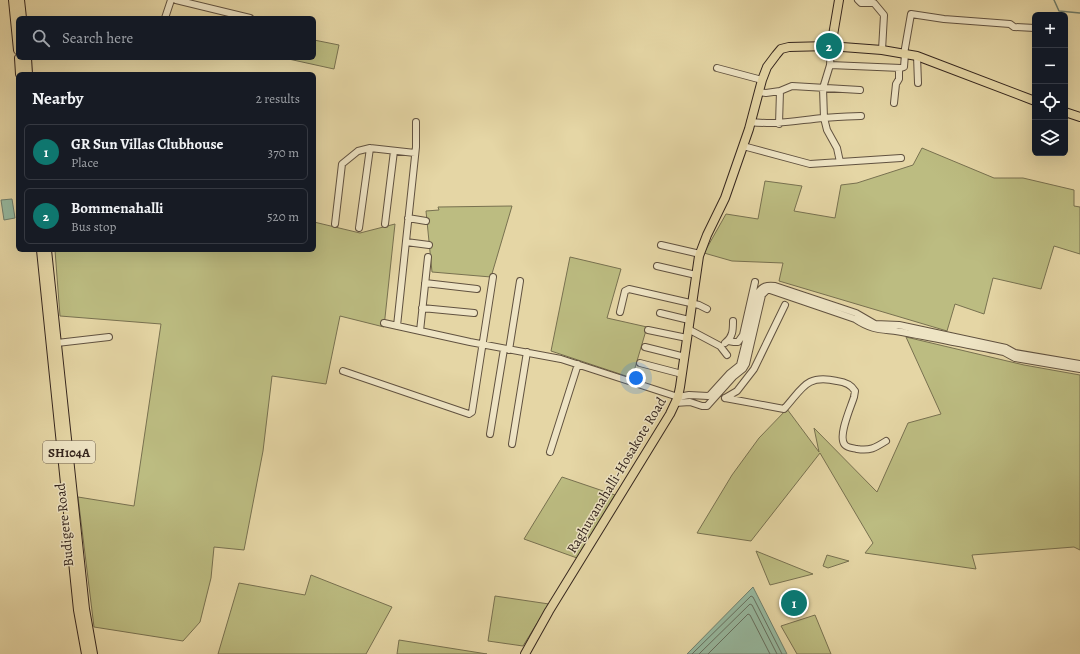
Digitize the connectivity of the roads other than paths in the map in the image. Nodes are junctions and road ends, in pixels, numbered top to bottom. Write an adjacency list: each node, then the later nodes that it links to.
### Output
1 (13, 0): 11 (main road)
2 (20, 0): 7 (main road)
3 (170, 0): 8 (street)
4 (176, 0): 9 (street)
5 (839, 0): 12 (main road)
6 (858, 0): 13 (street)
7 (22, 16)
8 (166, 16)
9 (242, 16)
10 (1032, 28): 14 (street)
11 (16, 30)
12 (832, 46): 13 (main road, Raghuvanahalli-Hosakote Road); 18 (street); 23 (main road, Raghuvanahalli-Hosakote Road)
13 (882, 50): 14 (main road, Raghuvanahalli-Hosakote Road)
14 (904, 54): 15 (main road, Raghuvanahalli-Hosakote Road); 20 (street)
15 (917, 56): 24 (street); 29 (main road, Raghuvanahalli-Hosakote Road)
16 (19, 60): 21 (main road)
17 (27, 60): 22 (main road)
18 (830, 65): 20 (street); 25 (street)
19 (717, 68): 23 (street)
20 (899, 68): 30 (street)
21 (20, 72)
22 (28, 72)
23 (762, 80): 28 (main road, Raghuvanahalli-Hosakote Road)
24 (918, 83)
25 (823, 88): 26 (street); 27 (street); 34 (street)
26 (860, 90)
27 (780, 91): 28 (street); 37 (street)
28 (759, 92): 36 (main road, Raghuvanahalli-Hosakote Road)
29 (1032, 100)
30 (894, 103)
31 (1068, 113): 33 (main road)
32 (862, 116): 34 (street)
33 (1080, 117)
34 (824, 118): 37 (street); 43 (street)
35 (416, 122): 41 (street)
36 (750, 122): 37 (street); 38 (main road, Raghuvanahalli-Hosakote Road)
37 (779, 124)
38 (743, 146): 43 (street); 54 (main road, Raghuvanahalli-Hosakote Road)
39 (370, 148): 40 (street); 46 (street); 48 (street)
40 (394, 151): 41 (street); 47 (street)
41 (415, 153): 44 (street)
42 (901, 158): 43 (street)
43 (840, 162)
44 (408, 218): 45 (street); 49 (street)
45 (426, 221)
46 (335, 224)
47 (385, 224)
48 (359, 228)
49 (406, 242): 50 (street); 74 (street)
50 (429, 245)
51 (662, 245): 54 (street)
52 (41, 252): 71 (main road, Budigere Road / SH104A)
53 (47, 252): 71 (main road, Budigere Road / SH104A)
54 (700, 254): 57 (main road, Raghuvanahalli-Hosakote Road)
55 (428, 257): 61 (street)
56 (658, 266): 57 (street)
57 (696, 275): 63 (main road, Raghuvanahalli-Hosakote Road)
58 (493, 277): 82 (street)
59 (520, 281): 85 (street)
60 (755, 282): 79 (street)
61 (425, 283): 62 (street); 65 (street)
62 (477, 289)
63 (691, 303): 66 (street); 67 (street); 73 (main road, Raghuvanahalli-Hosakote Road)
64 (785, 305): 96 (street)
65 (422, 308): 68 (street); 76 (street)
66 (707, 309)
67 (620, 312)
68 (474, 313)
69 (660, 313): 73 (street)
70 (733, 321): 79 (street)
71 (51, 323): 81 (main road, Budigere Road / SH104A); 102 (main road, Budigere Road / SH104A)
72 (384, 323): 74 (street)
73 (688, 324): 78 (main road, Raghuvanahalli-Hosakote Road); 84 (street)
74 (397, 326): 76 (street)
75 (648, 330): 78 (street)
76 (420, 331): 82 (street)
77 (109, 337): 81 (street)
78 (687, 338): 88 (main road, Raghuvanahalli-Hosakote Road)
79 (728, 340): 84 (street)
80 (957, 340): 91 (street); 92 (street); 95 (street)
81 (57, 343): 103 (main road, Budigere Road / SH104A)
82 (483, 344): 85 (street); 93 (street)
83 (645, 346): 88 (street)
84 (720, 346): 87 (street)
85 (507, 349): 86 (street); 98 (street)
86 (527, 352): 90 (street); 100 (street)
87 (727, 355)
88 (685, 357): 94 (main road, Raghuvanahalli-Hosakote Road)
89 (640, 363): 94 (street)
90 (578, 364): 97 (street); 101 (street)
91 (1080, 364)
92 (1080, 369)
93 (343, 371)
94 (682, 374): 97 (main road, Raghuvanahalli-Hosakote Road)
95 (713, 395): 96 (street); 97 (street); 97 (street)
96 (725, 398): 99 (street)
97 (676, 400): 104 (main road, Raghuvanahalli-Hosakote Road)
98 (490, 434)
99 (886, 441)
100 (512, 444)
101 (550, 452)
102 (86, 654)
103 (93, 654)
104 (524, 654)

